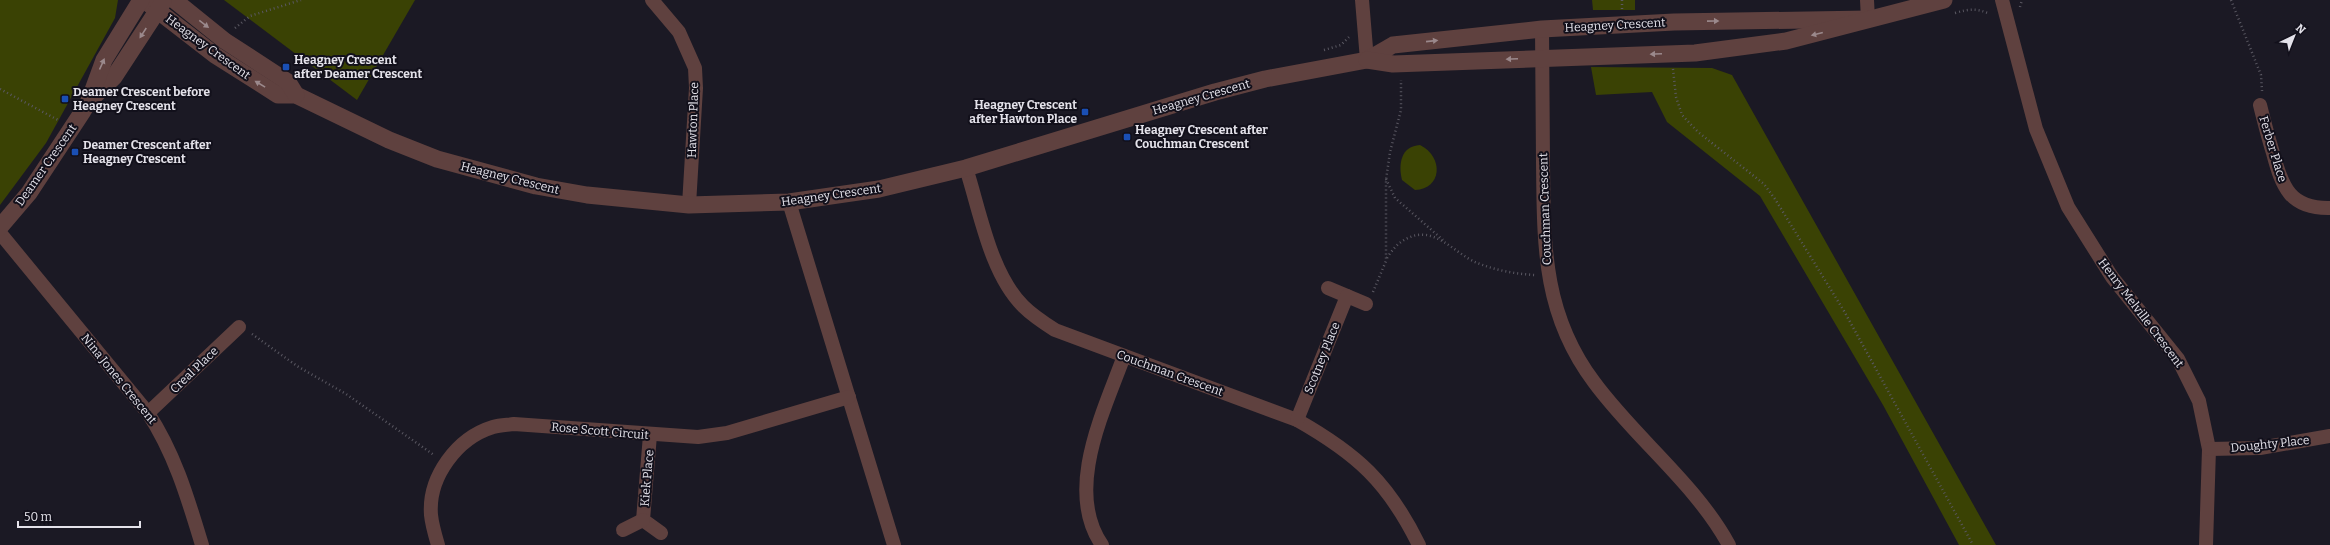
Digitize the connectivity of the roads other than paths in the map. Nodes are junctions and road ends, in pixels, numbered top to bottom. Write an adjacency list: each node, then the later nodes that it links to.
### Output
1 (143, 0): 8 (street, Heagney Crescent); 14 (street, Deamer Crescent, one-way to 1)
2 (174, 0): 13 (street, Heagney Crescent, one-way to 13)
3 (652, 0): 18 (street, Hawton Place)
4 (1362, 0): 12 (street)
5 (1867, 0): 9 (street)
6 (1944, 0): 9 (street, Heagney Crescent)
7 (2002, 0): 32 (street, Henry Melville Crescent)
8 (160, 6): 13 (street, Heagney Crescent, one-way to 8); 14 (street, Deamer Crescent, one-way to 14)
9 (1868, 19): 10 (street, Heagney Crescent, one-way to 9); 11 (street, Heagney Crescent, one-way to 11)
10 (1542, 29): 11 (street, Couchman Crescent); 12 (street, Heagney Crescent, one-way to 10)
11 (1542, 58): 12 (street, Heagney Crescent, one-way to 12); 41 (street, Couchman Crescent)
12 (1367, 60): 16 (street, Heagney Crescent)
13 (296, 95): 18 (street, Heagney Crescent)
14 (89, 101): 20 (street, Deamer Crescent)
15 (2260, 105): 19 (street, Ferber Place)
16 (966, 168): 17 (street, Heagney Crescent); 26 (street, Couchman Crescent)
17 (789, 202): 18 (street, Heagney Crescent); 27 (street)
18 (689, 205)
19 (2330, 208)
20 (0, 227)
21 (0, 233): 28 (street, Nina Jones Crescent)
22 (1328, 288): 23 (street)
23 (1347, 296): 24 (street); 29 (street, Scotney Place)
24 (1366, 304)
25 (239, 327): 28 (street, Creal Place)
26 (1124, 356): 29 (street, Couchman Crescent); 39 (street)
27 (849, 396): 30 (street, Rose Scott Circuit); 38 (street)
28 (148, 413): 36 (street, Nina Jones Crescent)
29 (1297, 420): 40 (street, Couchman Crescent)
30 (650, 436): 33 (street, Kiek Place); 37 (street, Rose Scott Circuit)
31 (2330, 436): 32 (street, Doughty Place)
32 (2209, 449): 42 (street, Henry Melville Crescent)
33 (643, 520): 34 (street, Kiek Place); 35 (street, Kiek Place)
34 (623, 530)
35 (661, 533)
36 (202, 545)
37 (438, 545)
38 (894, 545)
39 (1102, 545)
40 (1418, 545)
41 (1729, 545)
42 (2206, 545)

